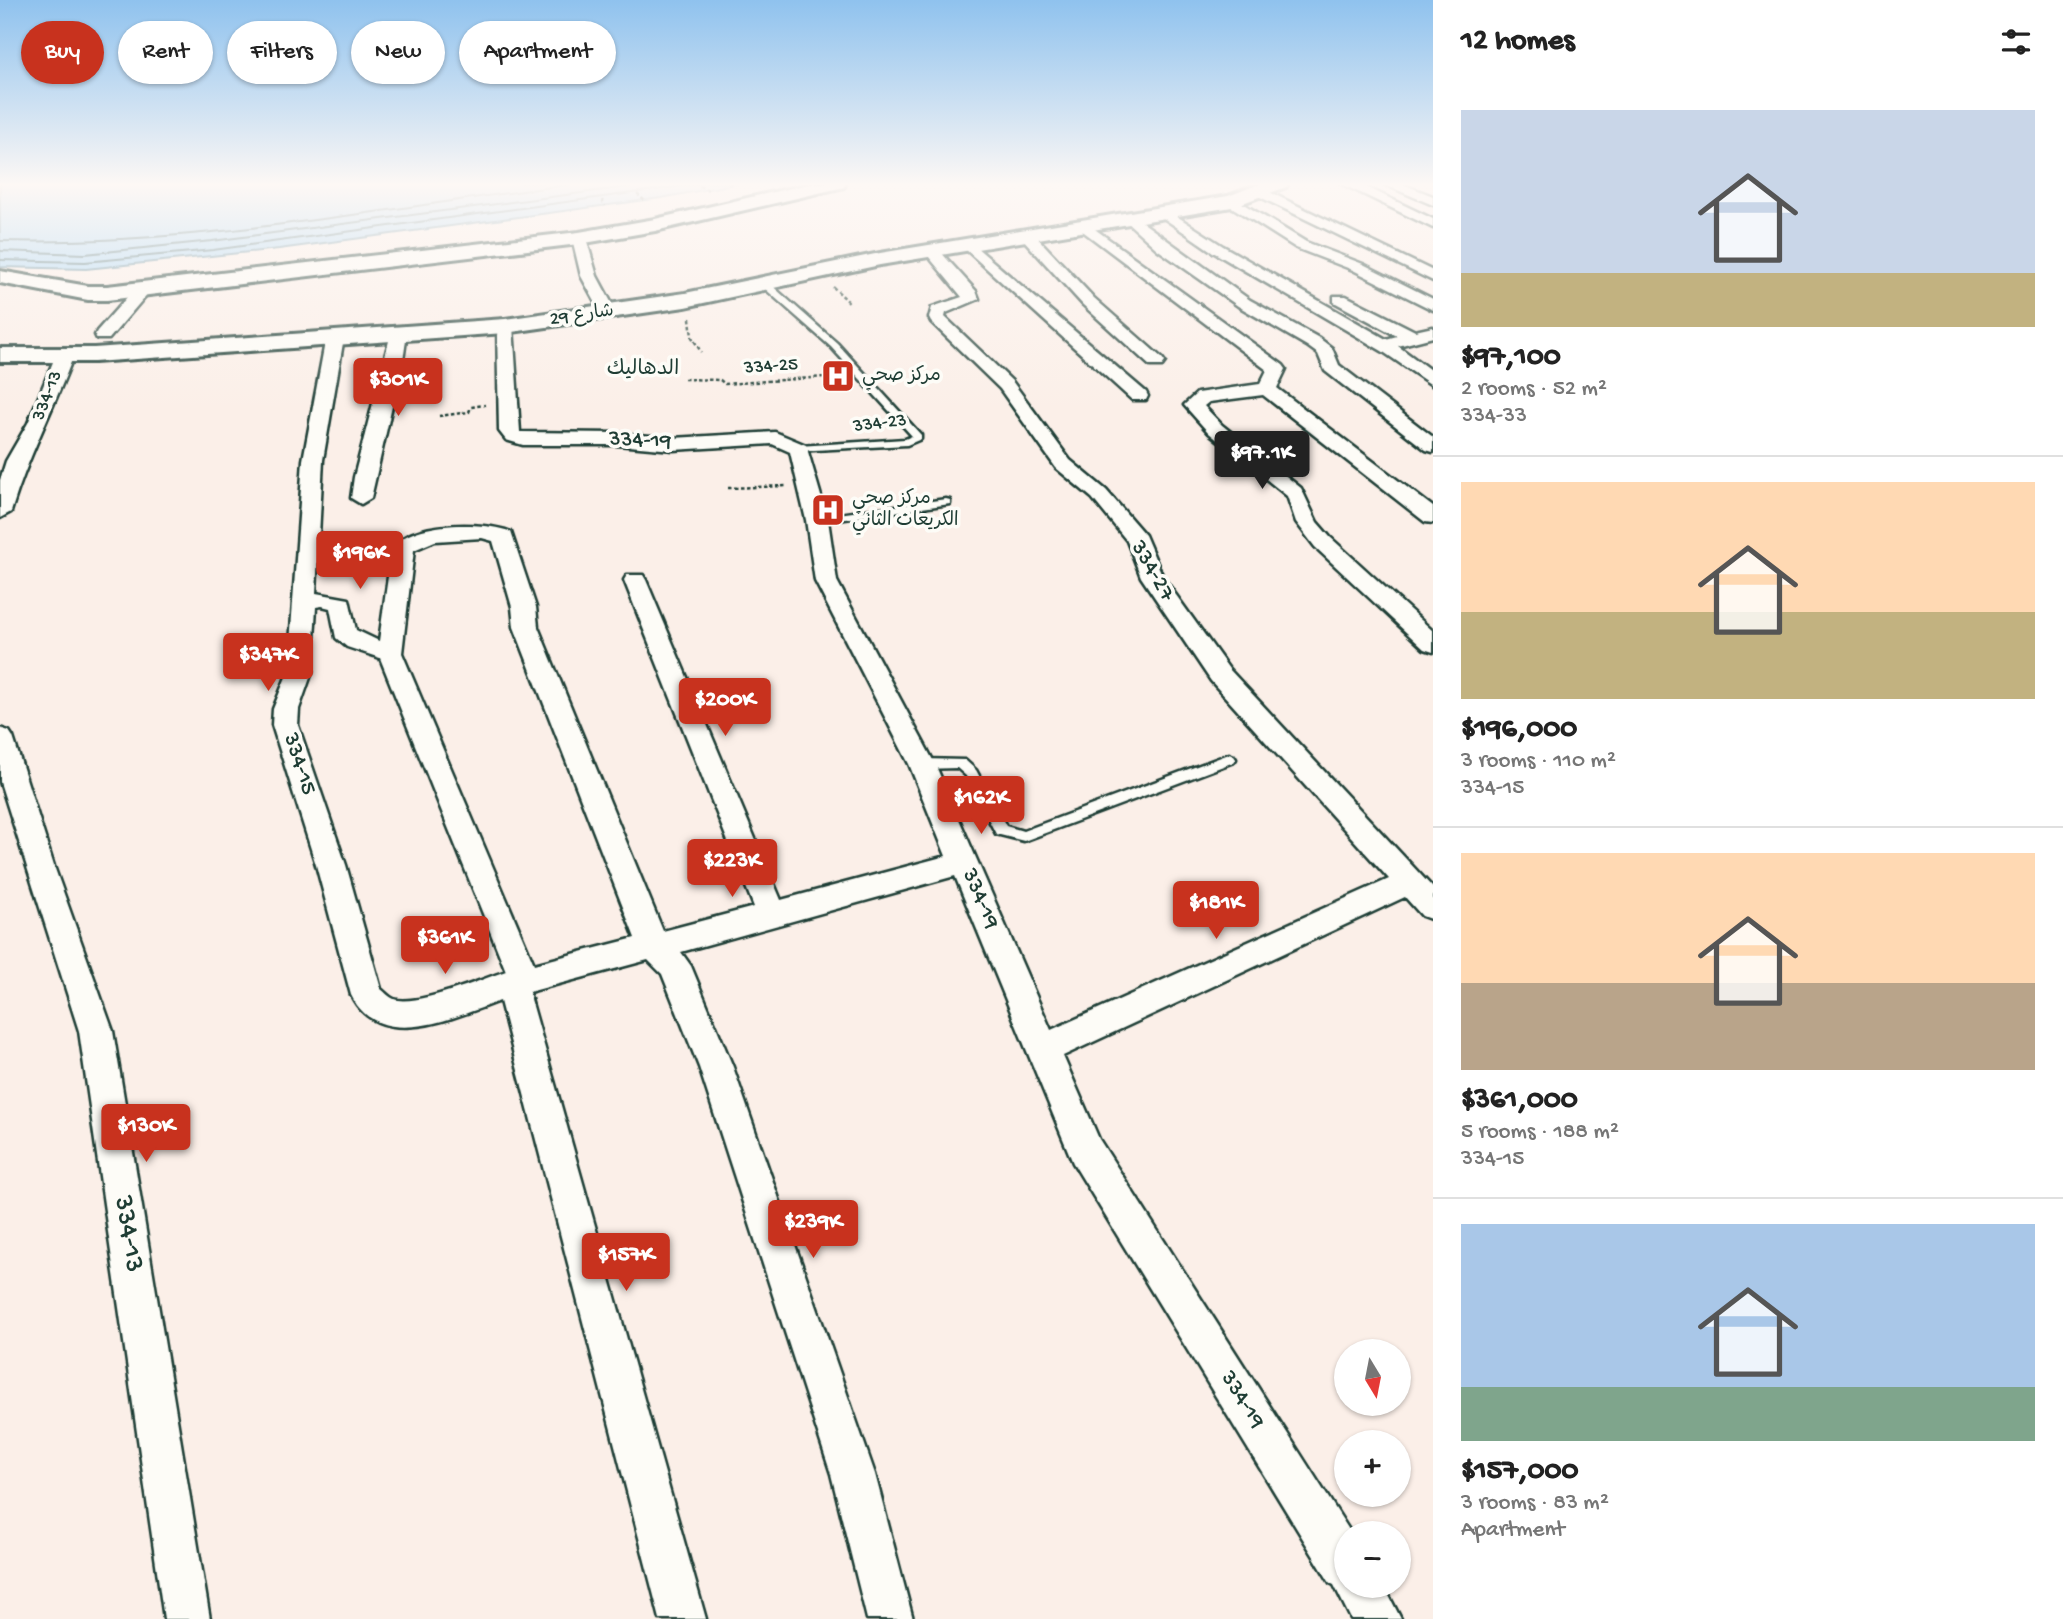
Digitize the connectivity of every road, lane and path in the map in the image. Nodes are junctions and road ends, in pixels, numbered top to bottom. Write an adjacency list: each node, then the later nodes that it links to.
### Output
1 (403, 259): 16 (street)
2 (584, 259): 19 (street)
3 (895, 259): 15 (street, شارع 29)
4 (939, 259): 55 (street, 334-27)
5 (985, 259): 35 (street)
6 (1048, 259): 30 (street)
7 (1129, 259): 34 (street)
8 (1180, 259): 38 (street)
9 (1235, 259): 26 (street)
10 (1264, 259): 25 (street)
11 (1336, 259): 18 (street)
12 (1399, 259): 14 (street)
13 (0, 277): 16 (street)
14 (1432, 277)
15 (766, 285): 17 (street, شارع 29); 31 (lane, 334-23)
16 (143, 289): 23 (street)
17 (685, 300): 19 (street, شارع 29); 27 (path)
18 (1433, 305)
19 (609, 313): 20 (street, شارع 29)
20 (505, 326): 22 (street, شارع 29); 36 (street, 334-19)
21 (1433, 332): 25 (street)
22 (399, 333): 24 (street, شارع 29); 42 (street)
23 (103, 335)
24 (335, 337): 29 (street, شارع 29); 48 (street, 334-15)
25 (1413, 337): 26 (street)
26 (1388, 347): 33 (street)
27 (701, 352)
28 (0, 355): 29 (street, شارع 29)
29 (64, 357): 44 (street, 334-13)
30 (1156, 362)
31 (862, 375): 32 (path, 334-25); 39 (lane, 334-23)
32 (684, 380)
33 (1433, 381)
34 (1267, 389): 45 (street); 49 (street)
35 (1139, 396)
36 (507, 403): 37 (path); 39 (street, 334-19)
37 (439, 416)
38 (1433, 446)
39 (799, 450): 40 (street, 334-19)
40 (808, 485): 41 (path); 46 (street, 334-19)
41 (728, 488)
42 (361, 498)
43 (946, 502): 46 (lane)
44 (0, 512)
45 (1433, 517)
46 (817, 520): 53 (street, 334-19)
47 (635, 580): 57 (street)
48 (303, 602): 50 (street); 59 (street, 334-15)
49 (1433, 644)
50 (390, 653): 58 (street); 59 (street)
51 (0, 737): 63 (street, 334-13)
52 (1229, 759): 53 (lane)
53 (922, 764): 54 (street, 334-19)
54 (965, 862): 57 (street); 60 (street, 334-19)
55 (1410, 882): 56 (street, 334-27); 60 (street)
56 (1433, 908)
57 (772, 915): 58 (street)
58 (654, 946): 59 (street); 65 (street)
59 (518, 981): 64 (street)
60 (1043, 1049): 61 (street, 334-19)
61 (1334, 1548)
62 (1365, 1598): 66 (street)
63 (187, 1619)
64 (683, 1619)
65 (890, 1619)
66 (1378, 1619)

